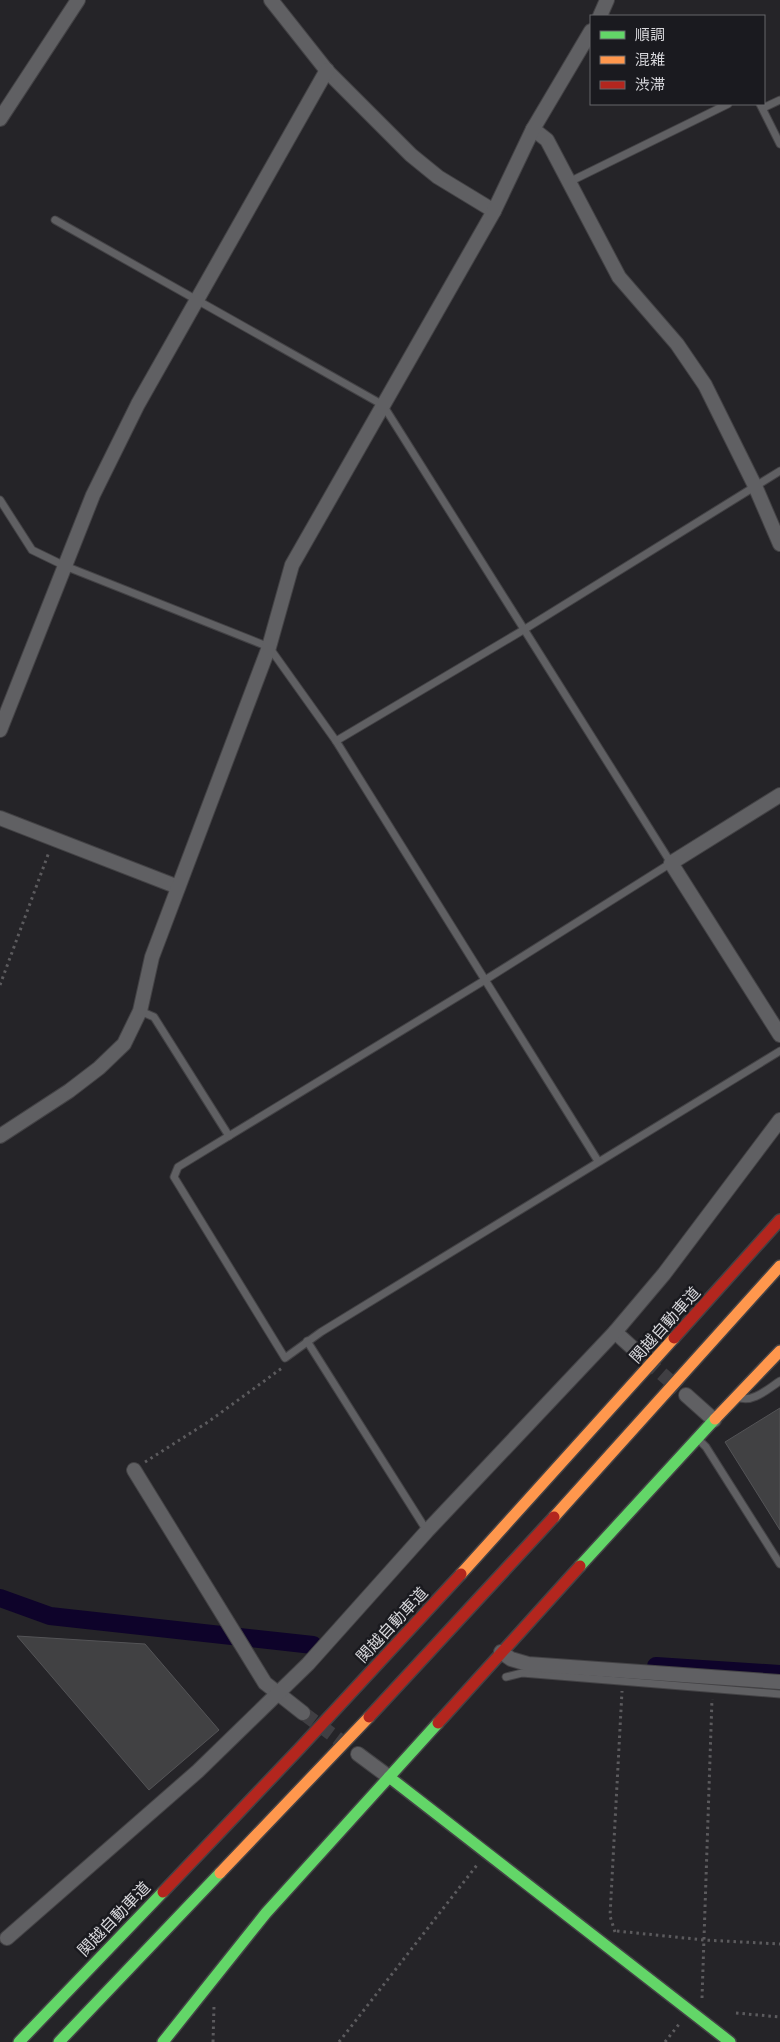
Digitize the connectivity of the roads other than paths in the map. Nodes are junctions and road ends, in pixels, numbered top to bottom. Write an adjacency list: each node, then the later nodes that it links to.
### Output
1 (78, 0): 11 (street)
2 (271, 0): 6 (street)
3 (607, 0): 4 (street)
4 (600, 15)
5 (590, 33): 12 (street)
6 (327, 70): 15 (street); 17 (street)
7 (780, 100): 9 (lane)
8 (726, 105): 14 (lane)
9 (765, 105)
10 (761, 106): 13 (lane)
11 (0, 119)
12 (534, 129): 14 (street); 15 (street)
13 (780, 144)
14 (569, 182): 20 (street)
15 (494, 211): 18 (street)
16 (55, 220): 17 (lane)
17 (196, 299): 18 (lane); 23 (street)
18 (383, 405): 24 (lane); 25 (street)
19 (780, 470): 20 (lane)
20 (755, 486): 22 (street); 24 (lane)
21 (0, 500): 23 (lane)
22 (780, 544)
23 (66, 566): 25 (lane); 26 (street)
24 (525, 629): 27 (lane); 30 (lane)
25 (269, 646): 27 (lane); 31 (street)
26 (0, 730)
27 (336, 741): 32 (lane)
28 (780, 795): 30 (street)
29 (0, 818): 31 (street)
30 (671, 863): 32 (lane); 34 (street)
31 (178, 887): 33 (street)
32 (485, 980): 38 (lane); 39 (lane)
33 (140, 1011): 37 (street); 38 (lane)
34 (780, 1036)
35 (780, 1051): 39 (lane)
36 (780, 1120): 42 (street)
37 (0, 1136)
38 (229, 1136): 43 (lane)
39 (598, 1161): 43 (lane)
40 (780, 1220): 63 (main road, 関越自動車道)
41 (780, 1266): 64 (main road)
42 (615, 1332): 44 (street); 52 (street)
43 (307, 1341): 52 (lane)
44 (636, 1351)
45 (780, 1351): 48 (main road)
46 (780, 1381): 48 (lane)
47 (686, 1395): 49 (street)
48 (736, 1395): 49 (main road)
49 (714, 1420): 50 (main road)
50 (697, 1438): 53 (lane); 54 (main road)
51 (134, 1470): 57 (street)
52 (428, 1531): 57 (street)
53 (780, 1564)
54 (501, 1652): 56 (street); 61 (main road)
55 (506, 1677): 58 (lane)
56 (780, 1682)
57 (279, 1694): 59 (street); 62 (street)
58 (780, 1694)
59 (303, 1713)
60 (358, 1754): 61 (street)
61 (389, 1777): 65 (main road); 66 (main road)
62 (3, 1935)
63 (19, 2042)
64 (60, 2042)
65 (163, 2042)
66 (730, 2042)

